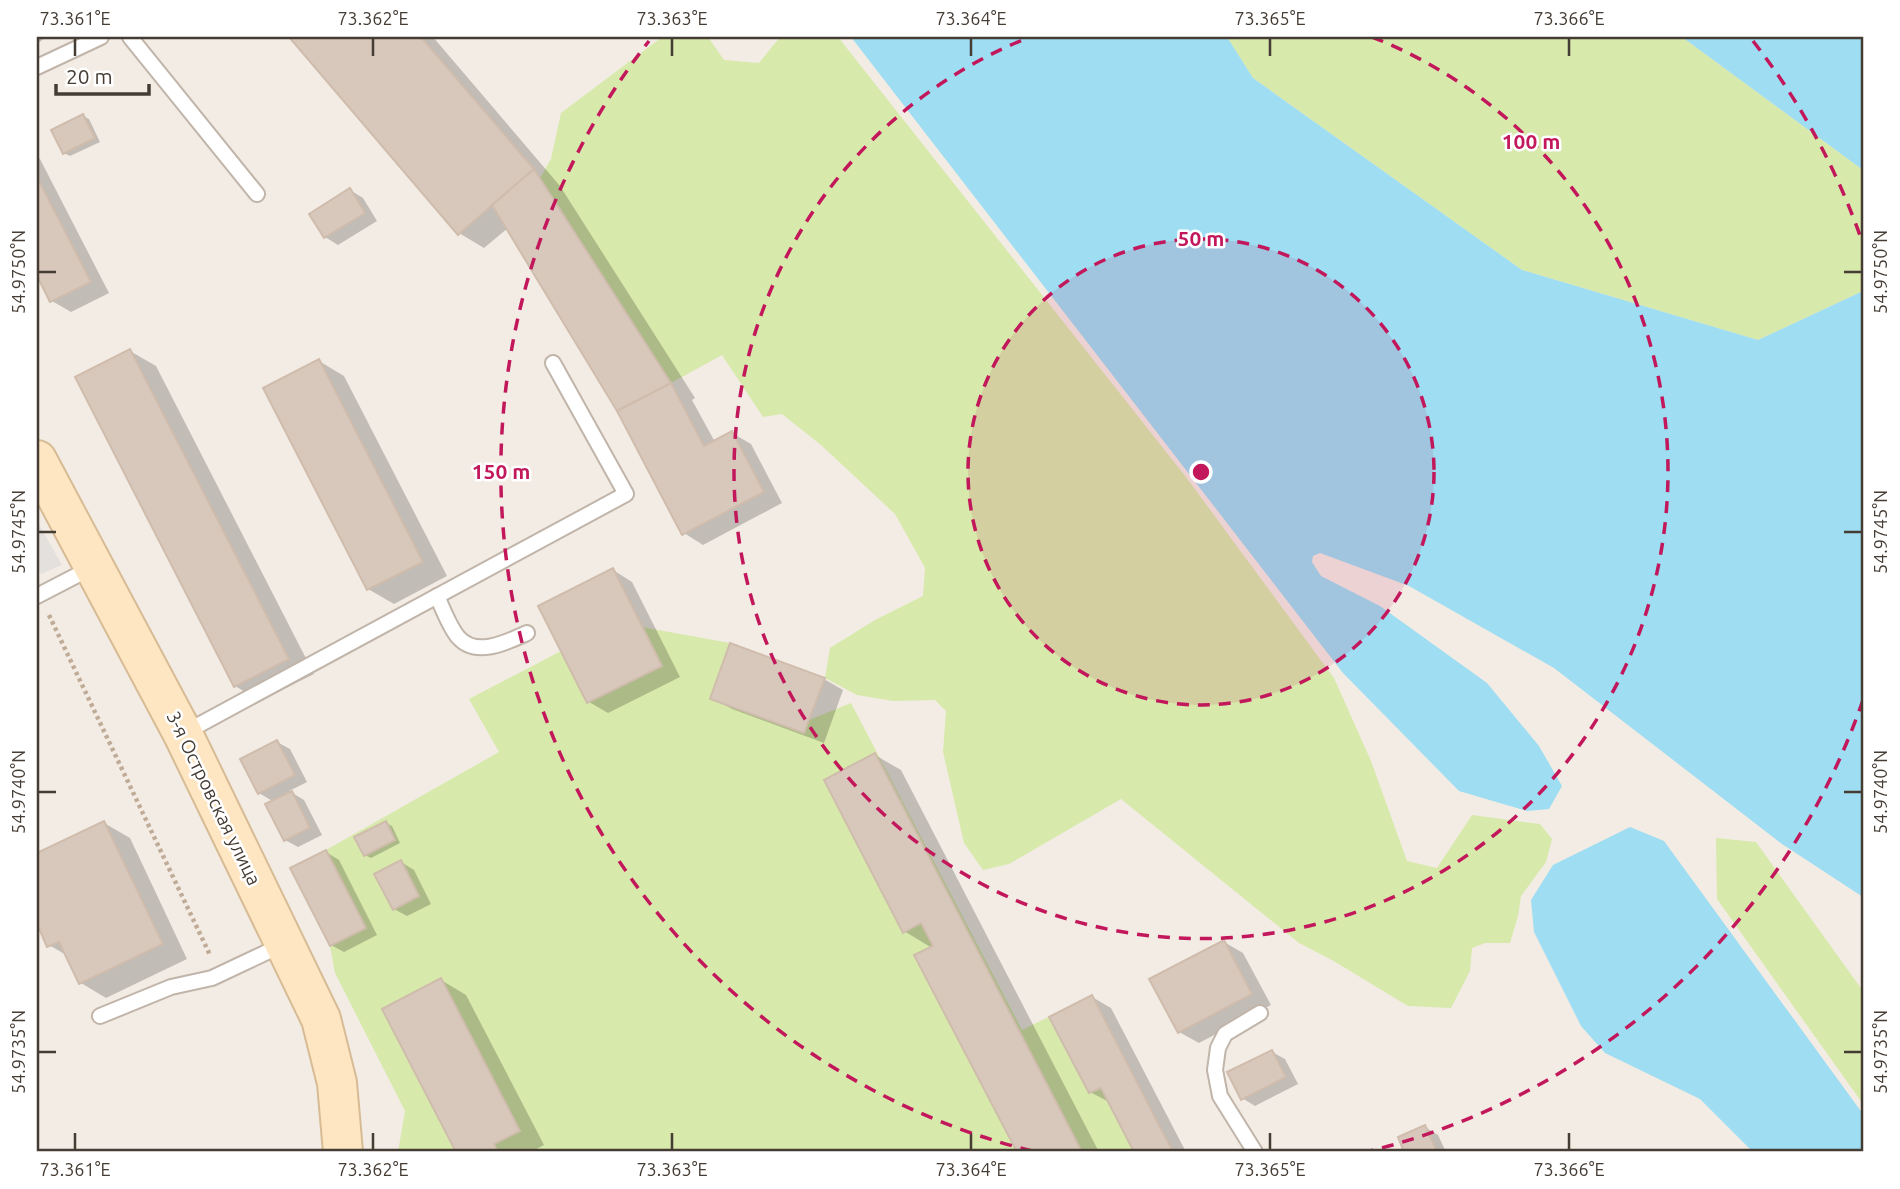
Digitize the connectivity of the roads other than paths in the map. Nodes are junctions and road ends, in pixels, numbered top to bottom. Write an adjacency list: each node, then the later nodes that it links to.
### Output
1 (101, 37): 3 (lane)
2 (130, 37): 4 (lane)
3 (37, 67)
4 (257, 194)
5 (553, 363): 9 (lane)
6 (37, 460): 7 (street, 3-я Островская улица)
7 (95, 566): 8 (lane); 11 (street, 3-я Островская улица)
8 (38, 595)
9 (436, 596): 10 (lane); 11 (lane)
10 (527, 633)
11 (183, 734): 12 (street, 3-я Островская улица)
12 (286, 944): 14 (lane); 15 (street, 3-я Островская улица)
13 (1260, 1013): 16 (lane)
14 (100, 1016)
15 (343, 1152)
16 (1255, 1152)

